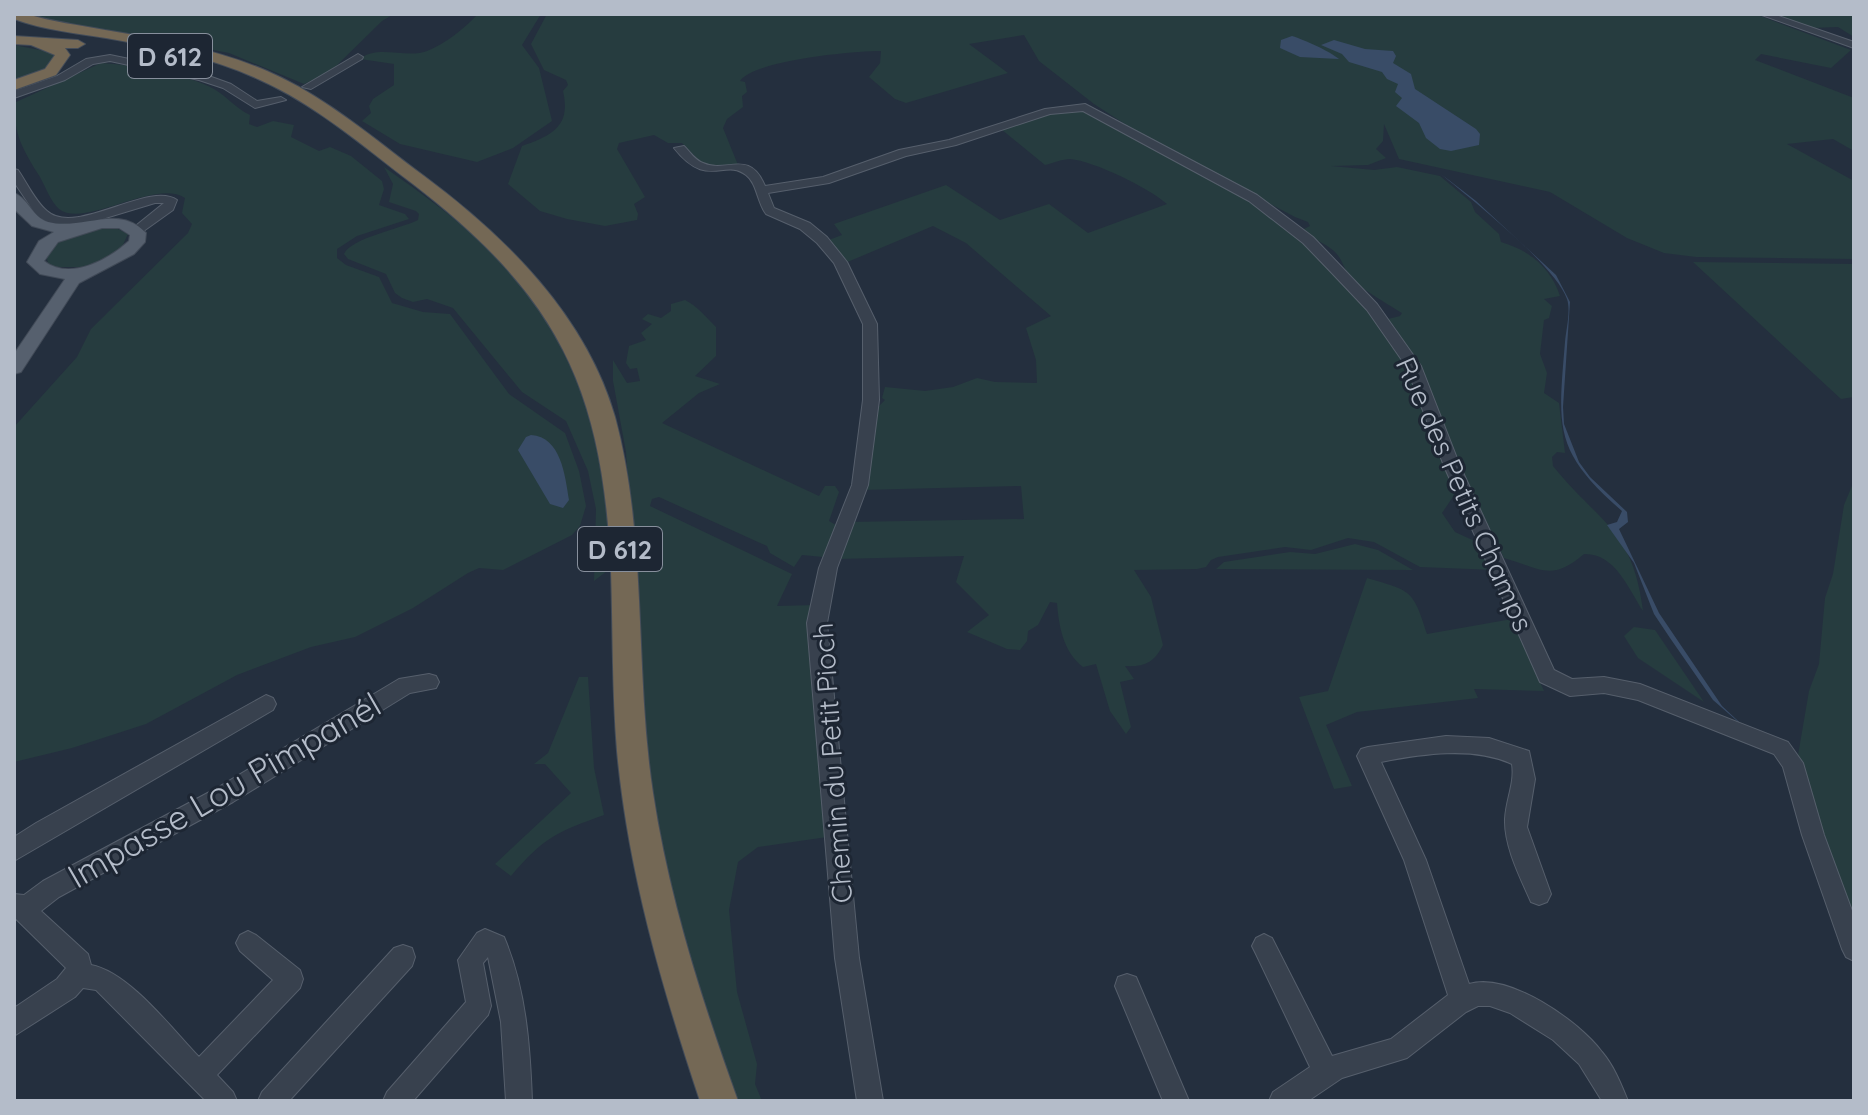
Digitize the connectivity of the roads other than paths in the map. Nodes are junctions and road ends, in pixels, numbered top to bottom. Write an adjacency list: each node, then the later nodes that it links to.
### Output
1 (14, 14): 6 (highway, D 612)
2 (1764, 14): 4 (street)
3 (14, 39): 6 (highway, D 612); 7 (highway); 9 (highway, D 612)
4 (1854, 45)
5 (358, 57): 9 (street)
6 (260, 75): 9 (highway, D 612)
7 (14, 85)
8 (14, 95): 10 (street)
9 (312, 98): 41 (highway, D 612)
10 (281, 100)
11 (680, 148): 13 (street, Chemin du Petit Pioch)
12 (14, 173): 16 (street)
13 (761, 190): 29 (street, Rue des Petits Champs); 42 (street, Chemin du Petit Pioch)
14 (14, 198): 15 (main road)
15 (82, 227): 16 (main road); 17 (main road)
16 (130, 227): 18 (main road)
17 (26, 236): 19 (main road)
18 (93, 268): 19 (main road); 21 (main road)
19 (54, 273): 20 (main road)
20 (14, 352)
21 (14, 368)
22 (429, 682): 26 (street, Impasse Lou Pimpanél)
23 (266, 704): 24 (street)
24 (14, 850)
25 (1539, 894): 33 (street)
26 (19, 906): 31 (street)
27 (248, 943): 36 (street)
28 (1264, 946): 35 (street)
29 (1854, 949)
30 (403, 957): 38 (street)
31 (78, 975): 34 (street); 36 (street)
32 (1127, 986): 43 (street)
33 (1462, 1000): 35 (street); 45 (street)
34 (14, 1023)
35 (1326, 1072): 44 (street)
36 (198, 1076): 37 (street)
37 (224, 1101)
38 (271, 1101)
39 (396, 1101): 40 (street)
40 (519, 1101)
41 (719, 1101)
42 (870, 1101)
43 (1176, 1101)
44 (1282, 1101)
45 (1615, 1101)

